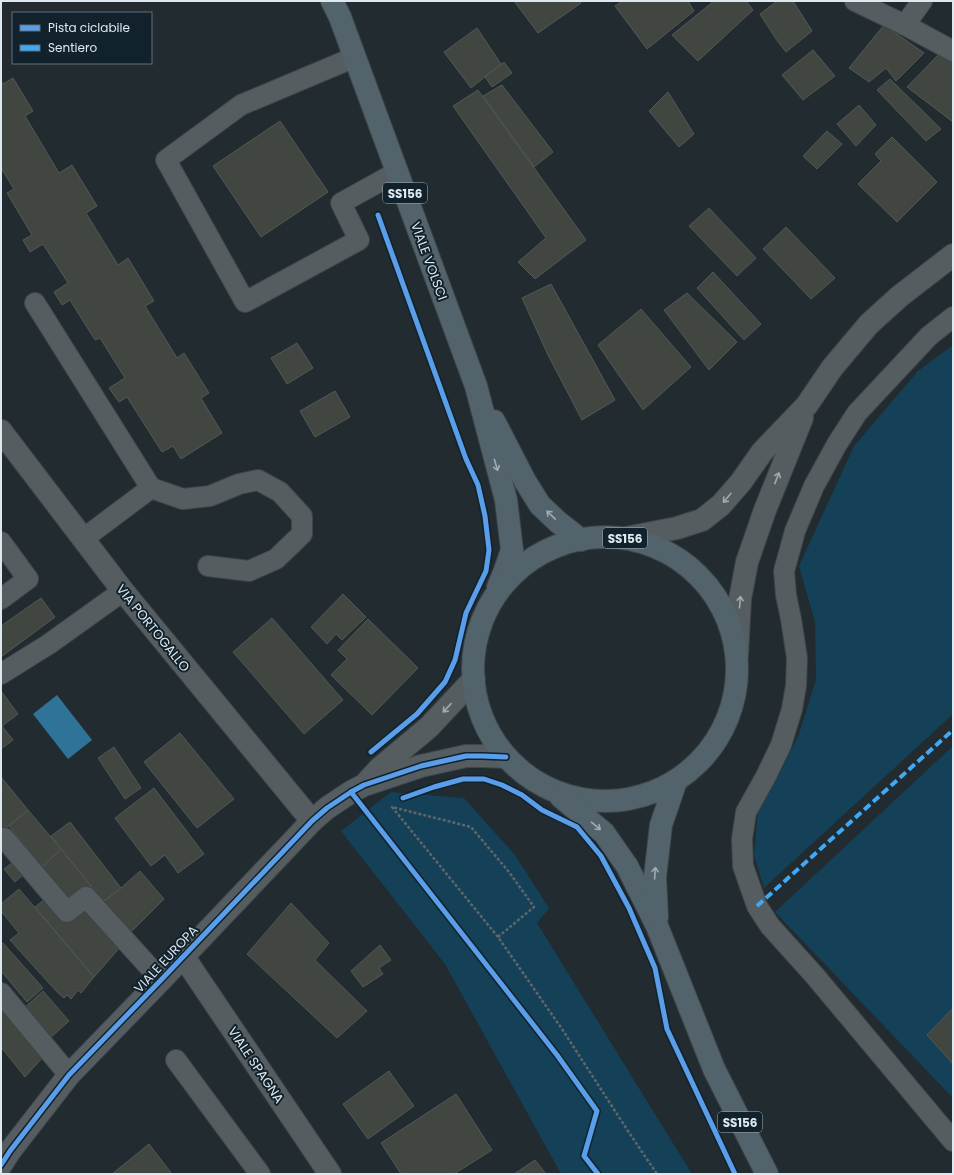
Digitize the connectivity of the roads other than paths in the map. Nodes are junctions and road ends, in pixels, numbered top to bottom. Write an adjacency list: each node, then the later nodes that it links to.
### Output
1 (332, 1): 6 (main road, VIALE VOLSCI / SS156)
2 (855, 1): 4 (lane)
3 (922, 1): 4 (lane)
4 (905, 25): 5 (lane)
5 (953, 52)
6 (355, 57): 7 (main road, VIALE VOLSCI / SS156); 7 (lane)
7 (397, 172): 11 (main road, VIALE VOLSCI / SS156)
8 (953, 255): 12 (street)
9 (35, 303): 14 (lane)
10 (953, 317): 38 (lane)
11 (476, 386): 17 (main road, VIALE VOLSCI / SS156, one-way to 11); 22 (main road, VIALE VOLSCI / SS156, one-way to 22)
12 (807, 406): 15 (street, one-way to 15); 23 (street, one-way to 12)
13 (1, 431): 16 (street, VIA PORTOGALLO)
14 (151, 488): 16 (lane); 19 (lane)
15 (626, 538): 17 (main road, VIALE VOLSCI / SS156); 23 (main road, VIALE VOLSCI / SS156)
16 (84, 539): 20 (street, VIA PORTOGALLO)
17 (581, 540): 22 (main road, VIALE VOLSCI / SS156)
18 (1, 542): 21 (lane)
19 (208, 566)
20 (123, 591): 24 (lane); 30 (street, VIA PORTOGALLO)
21 (1, 599)
22 (485, 616): 25 (main road, VIALE VOLSCI / SS156)
23 (737, 655): 27 (main road, VIALE VOLSCI / SS156)
24 (1, 674)
25 (474, 679): 26 (main road, VIALE VOLSCI / SS156); 28 (street, one-way to 28)
26 (506, 757): 28 (street); 29 (main road, VIALE VOLSCI / SS156)
27 (676, 782): 29 (main road, VIALE VOLSCI / SS156); 32 (main road, SS156, one-way to 27)
28 (364, 785): 30 (street, VIALE EUROPA)
29 (555, 792): 32 (main road, VIALE VOLSCI / SS156, one-way to 32)
30 (312, 821): 33 (street, VIALE EUROPA)
31 (4, 838): 34 (lane)
32 (657, 926): 42 (main road, SS156)
33 (183, 956): 34 (street, VIALE EUROPA); 41 (street, VIALE SPAGNA)
34 (161, 980): 37 (street, VIALE EUROPA)
35 (1, 993): 37 (lane)
36 (176, 1060): 40 (lane)
37 (69, 1075): 39 (street, VIALE EUROPA)
38 (953, 1141)
39 (1, 1165)
40 (260, 1174)
41 (330, 1174)
42 (766, 1174)

